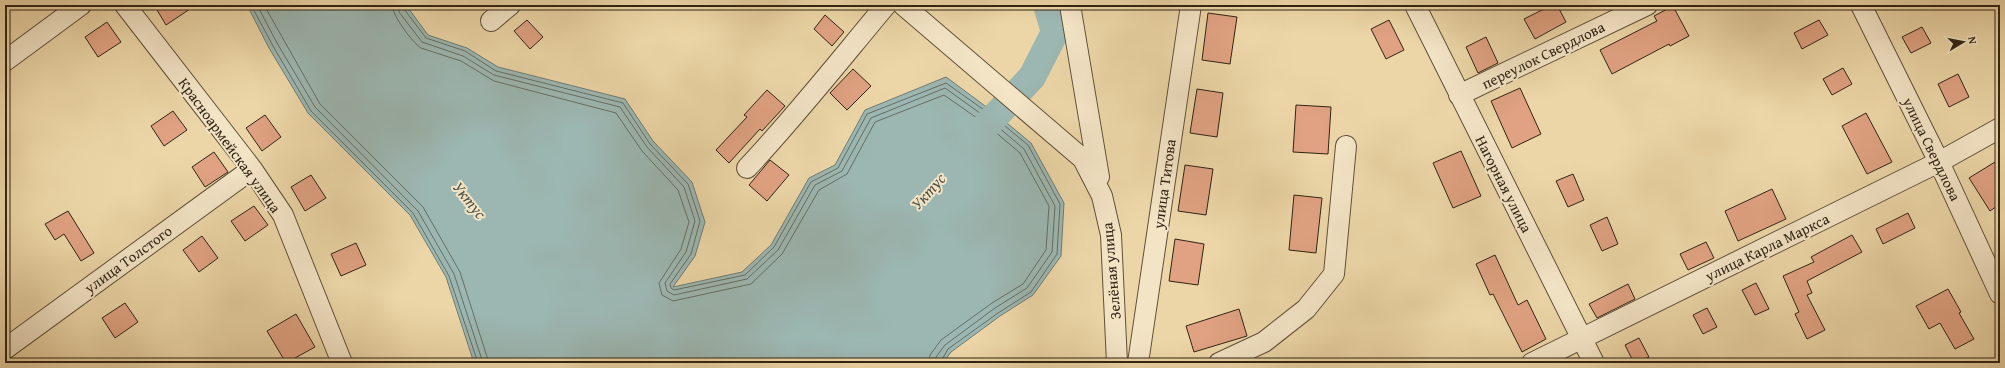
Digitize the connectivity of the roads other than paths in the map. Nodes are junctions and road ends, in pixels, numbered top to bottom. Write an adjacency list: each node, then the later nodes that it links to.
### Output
1 (81, 5): 12 (street)
2 (125, 5): 18 (street, Красноармейская улица)
3 (510, 5): 11 (street)
4 (886, 5): 17 (street)
5 (903, 5): 19 (street, Зелёная улица)
6 (1070, 5): 19 (street)
7 (1191, 5): 25 (street, улица Титова)
8 (1415, 5): 13 (street, Нагорная улица)
9 (1648, 5): 13 (street, переулок Свердлова)
10 (1861, 5): 16 (street, улица Свердлова)
11 (491, 21)
12 (5, 61)
13 (1460, 95): 21 (street, Нагорная улица)
14 (2000, 128): 16 (street, улица Карла Маркса)
15 (1346, 146): 26 (street)
16 (1939, 162): 20 (street, улица Свердлова); 21 (street, улица Карла Маркса)
17 (747, 168)
18 (252, 169): 22 (street, улица Толстого); 23 (street, Красноармейская улица)
19 (1102, 196): 24 (street, Зелёная улица)
20 (2000, 294)
21 (1581, 338): 27 (street, улица Карла Маркса); 28 (street, Нагорная улица)
22 (5, 349)
23 (342, 363)
24 (1117, 363)
25 (1138, 363)
26 (1218, 363)
27 (1532, 363)
28 (1594, 363)

